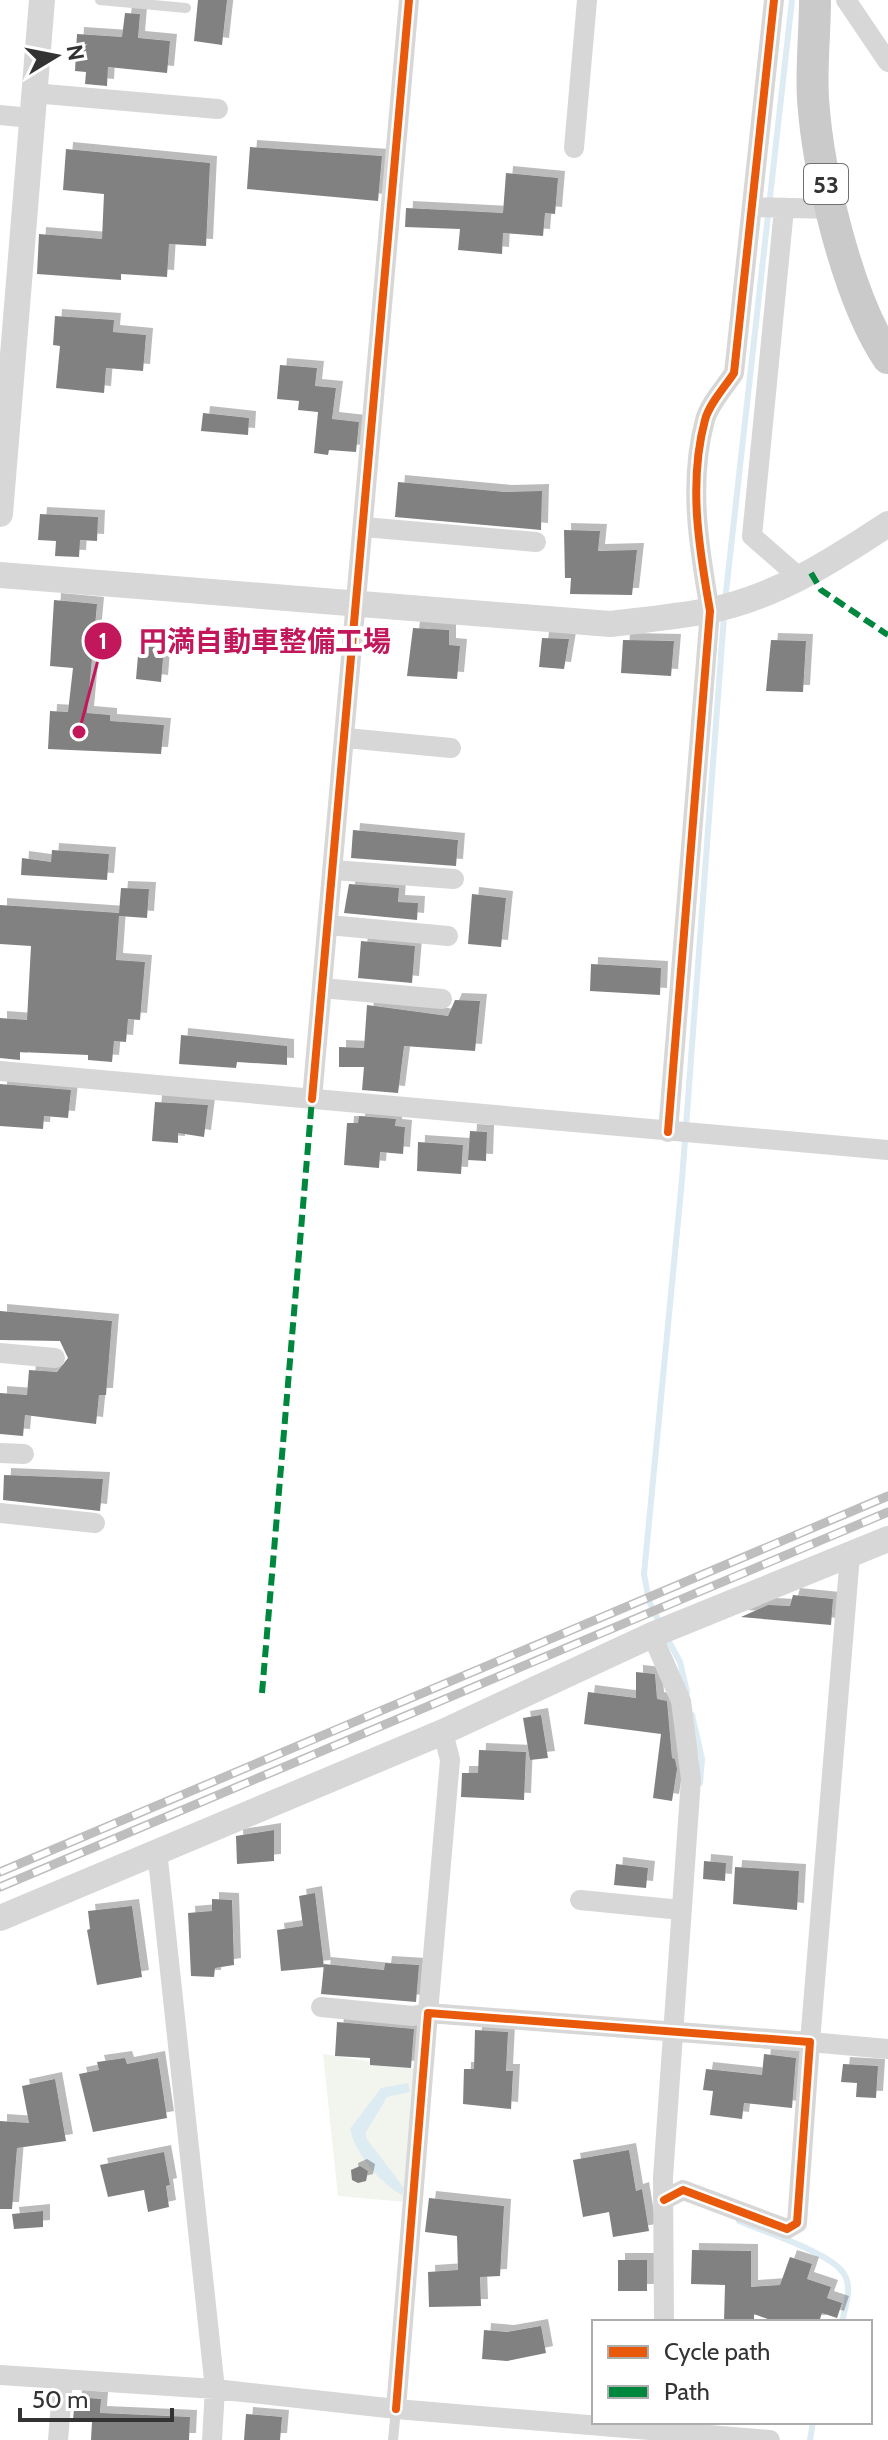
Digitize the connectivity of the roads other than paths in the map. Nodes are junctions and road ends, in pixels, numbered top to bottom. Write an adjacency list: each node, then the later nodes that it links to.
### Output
1 (42, 0): 10 (street)
2 (100, 0): 8 (lane)
3 (409, 0): 20 (street)
4 (587, 0): 13 (street)
5 (774, 0): 14 (street)
6 (815, 0): 16 (main road, 53)
7 (846, 0): 9 (street)
8 (186, 8)
9 (888, 62)
10 (32, 105): 11 (street); 12 (street); 18 (street)
11 (218, 109)
12 (0, 115)
13 (574, 148)
14 (754, 207): 15 (street); 25 (street)
15 (784, 209): 16 (street); 23 (street)
16 (832, 209): 17 (main road, 53)
17 (888, 358)
18 (0, 514)
19 (888, 524): 23 (street)
20 (364, 527): 21 (street); 24 (street)
21 (536, 542)
22 (0, 575): 24 (street)
23 (800, 578): 25 (street)
24 (358, 605): 25 (street); 26 (street)
25 (710, 611): 36 (street)
26 (346, 738): 27 (street); 28 (street)
27 (451, 748)
28 (333, 870): 29 (street); 30 (street)
29 (454, 879)
30 (328, 925): 31 (street); 32 (street)
31 (448, 936)
32 (322, 988): 33 (street); 35 (street)
33 (442, 999)
34 (0, 1071): 35 (street)
35 (312, 1099): 36 (street)
36 (668, 1132): 37 (street)
37 (888, 1150)
38 (0, 1353): 39 (street)
39 (55, 1358)
40 (0, 1453): 41 (street)
41 (24, 1454)
42 (0, 1513): 43 (street)
43 (95, 1523)
44 (888, 1539): 45 (street)
45 (850, 1555): 46 (street); 55 (street)
46 (652, 1635): 47 (street); 50 (street)
47 (443, 1732): 48 (street); 53 (street)
48 (157, 1850): 51 (street); 61 (street)
49 (580, 1900): 50 (street)
50 (681, 1910): 54 (street)
51 (0, 1918)
52 (321, 2007): 53 (street)
53 (428, 2013): 54 (street); 62 (street)
54 (672, 2033): 55 (street); 57 (street)
55 (810, 2042): 56 (street); 57 (street)
56 (888, 2049)
57 (664, 2200): 58 (street)
58 (664, 2320)
59 (0, 2375): 60 (street)
60 (63, 2379): 61 (street); 64 (street)
61 (215, 2389): 62 (street); 65 (street)
62 (396, 2409): 63 (street); 66 (lane)
63 (669, 2431): 67 (street)
64 (58, 2440)
65 (212, 2440)
66 (393, 2440)
67 (770, 2440)

